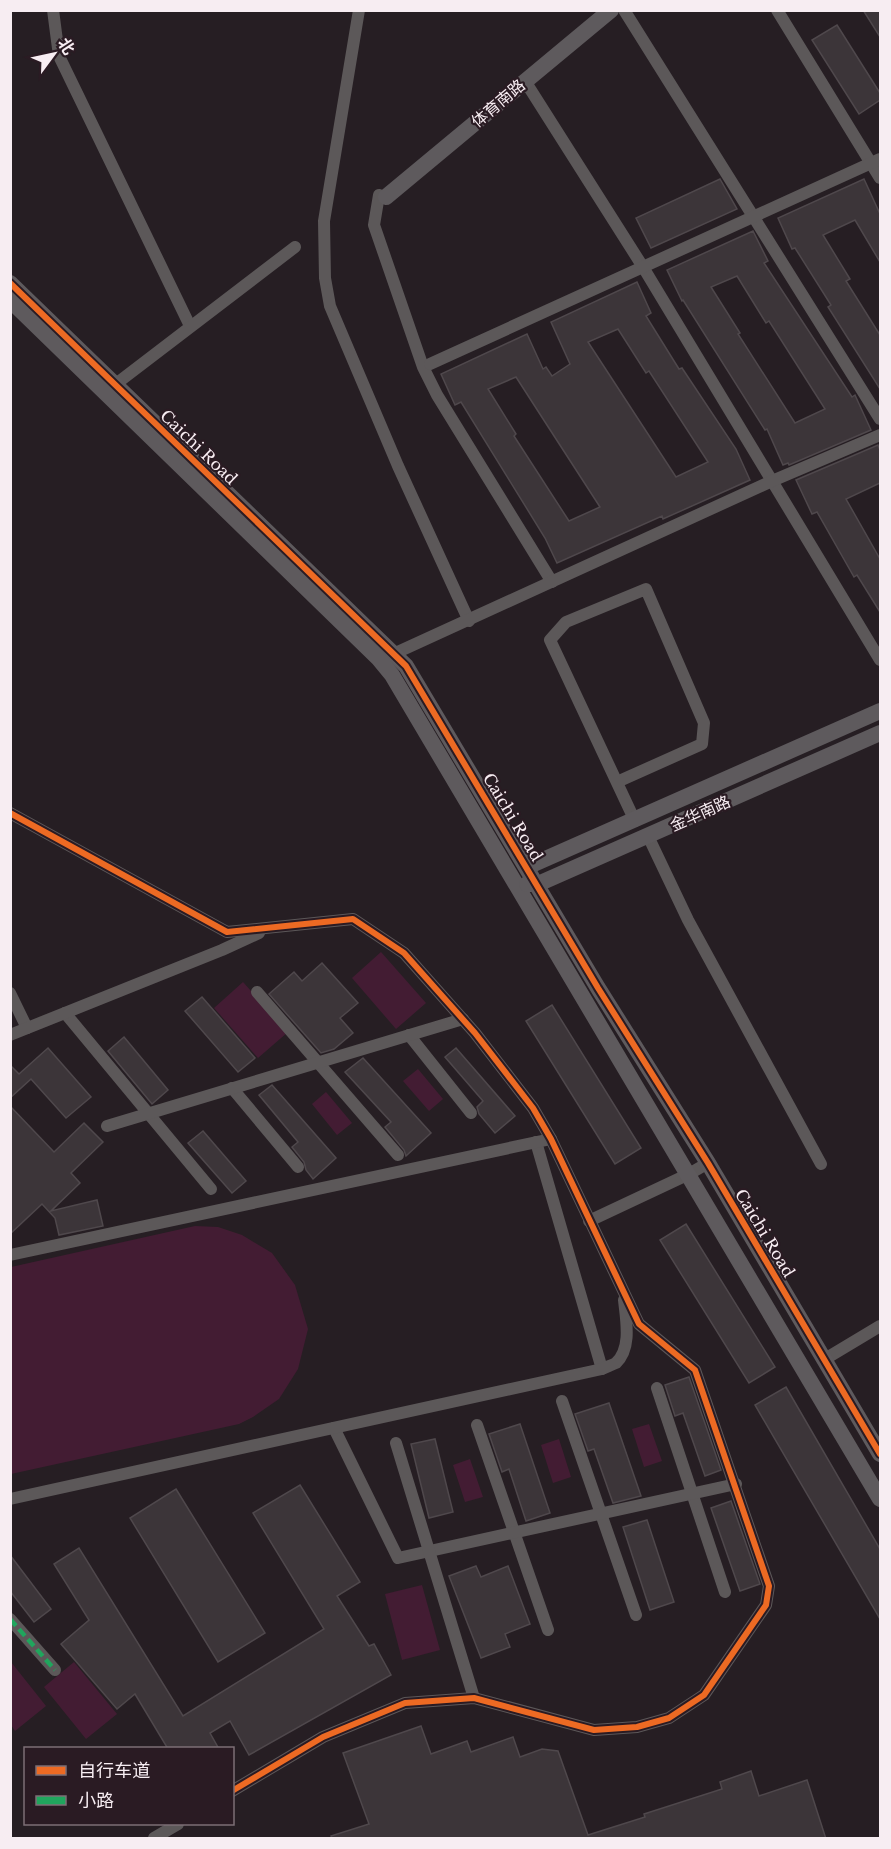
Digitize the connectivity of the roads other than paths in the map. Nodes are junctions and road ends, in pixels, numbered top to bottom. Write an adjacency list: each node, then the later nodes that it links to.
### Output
1 (53, 10): 16 (street)
2 (359, 10): 23 (street)
3 (596, 10): 10 (street, 体育南路)
4 (611, 10): 7 (street, 体育南路)
5 (624, 10): 11 (street)
6 (777, 10): 8 (street)
7 (525, 81): 10 (street, 体育南路); 13 (street)
8 (876, 161): 9 (street); 11 (street)
9 (880, 178)
10 (383, 196): 17 (street); 22 (street)
11 (753, 216): 13 (street); 19 (street)
12 (295, 247): 16 (street)
13 (643, 267): 17 (street); 21 (street)
14 (10, 283): 18 (street, Caichi Road)
15 (10, 300): 18 (street, Caichi Road)
16 (190, 326): 18 (street)
17 (430, 364): 22 (street)
18 (110, 388): 24 (street, Caichi Road)
19 (880, 419)
20 (880, 435): 21 (street)
21 (772, 481): 22 (street); 25 (street)
22 (555, 580): 23 (street)
23 (469, 621): 24 (street)
24 (386, 657): 32 (street, Caichi Road); 33 (street, Caichi Road)
25 (880, 660)
26 (880, 711): 30 (street, 金华南路)
27 (880, 733): 31 (street, 金华南路)
28 (617, 782): 28 (street); 30 (street)
29 (10, 813): 35 (street)
30 (635, 820): 32 (street, 金华南路)
31 (648, 836): 34 (street, 金华南路); 52 (street)
32 (527, 867): 33 (street); 34 (street, Caichi Road)
33 (517, 884): 34 (street, 金华南路); 54 (street, Caichi Road)
34 (538, 884): 51 (street, Caichi Road)
35 (270, 928): 38 (street); 39 (street)
36 (257, 992): 43 (street)
37 (11, 997): 40 (street)
38 (65, 1013): 40 (street); 46 (street)
39 (463, 1019): 42 (street); 48 (street)
40 (27, 1028): 41 (street)
41 (10, 1035)
42 (409, 1035): 43 (street); 45 (street)
43 (319, 1062): 44 (street); 50 (street)
44 (232, 1088): 46 (street); 53 (street)
45 (471, 1113)
46 (148, 1114): 47 (street); 55 (street)
47 (107, 1126)
48 (551, 1139): 49 (street); 56 (street)
49 (536, 1142): 57 (street); 61 (street)
50 (398, 1155)
51 (708, 1164): 54 (street); 60 (street, Caichi Road)
52 (821, 1164)
53 (298, 1167)
54 (689, 1174): 56 (street); 71 (street, Caichi Road)
55 (211, 1189)
56 (589, 1221): 58 (street)
57 (10, 1256)
58 (623, 1290): 61 (street); 68 (street)
59 (880, 1326): 60 (street)
60 (825, 1359): 67 (street, Caichi Road)
61 (602, 1369): 65 (street)
62 (657, 1388): 69 (street)
63 (562, 1401): 72 (street)
64 (477, 1425): 73 (street)
65 (334, 1428): 70 (street); 74 (street)
66 (396, 1443): 74 (street)
67 (880, 1454)
68 (736, 1484): 69 (street); 81 (street)
69 (693, 1494): 72 (street); 75 (street)
70 (10, 1499)
71 (880, 1499)
72 (601, 1514): 73 (street); 76 (street)
73 (514, 1533): 74 (street); 78 (street)
74 (428, 1551): 81 (street)
75 (725, 1592)
76 (636, 1615)
77 (10, 1619): 79 (street)
78 (548, 1630)
79 (16, 1634): 80 (street)
80 (55, 1670)
81 (474, 1698): 82 (street)
82 (234, 1790)
83 (176, 1825): 84 (street)
84 (154, 1839)

